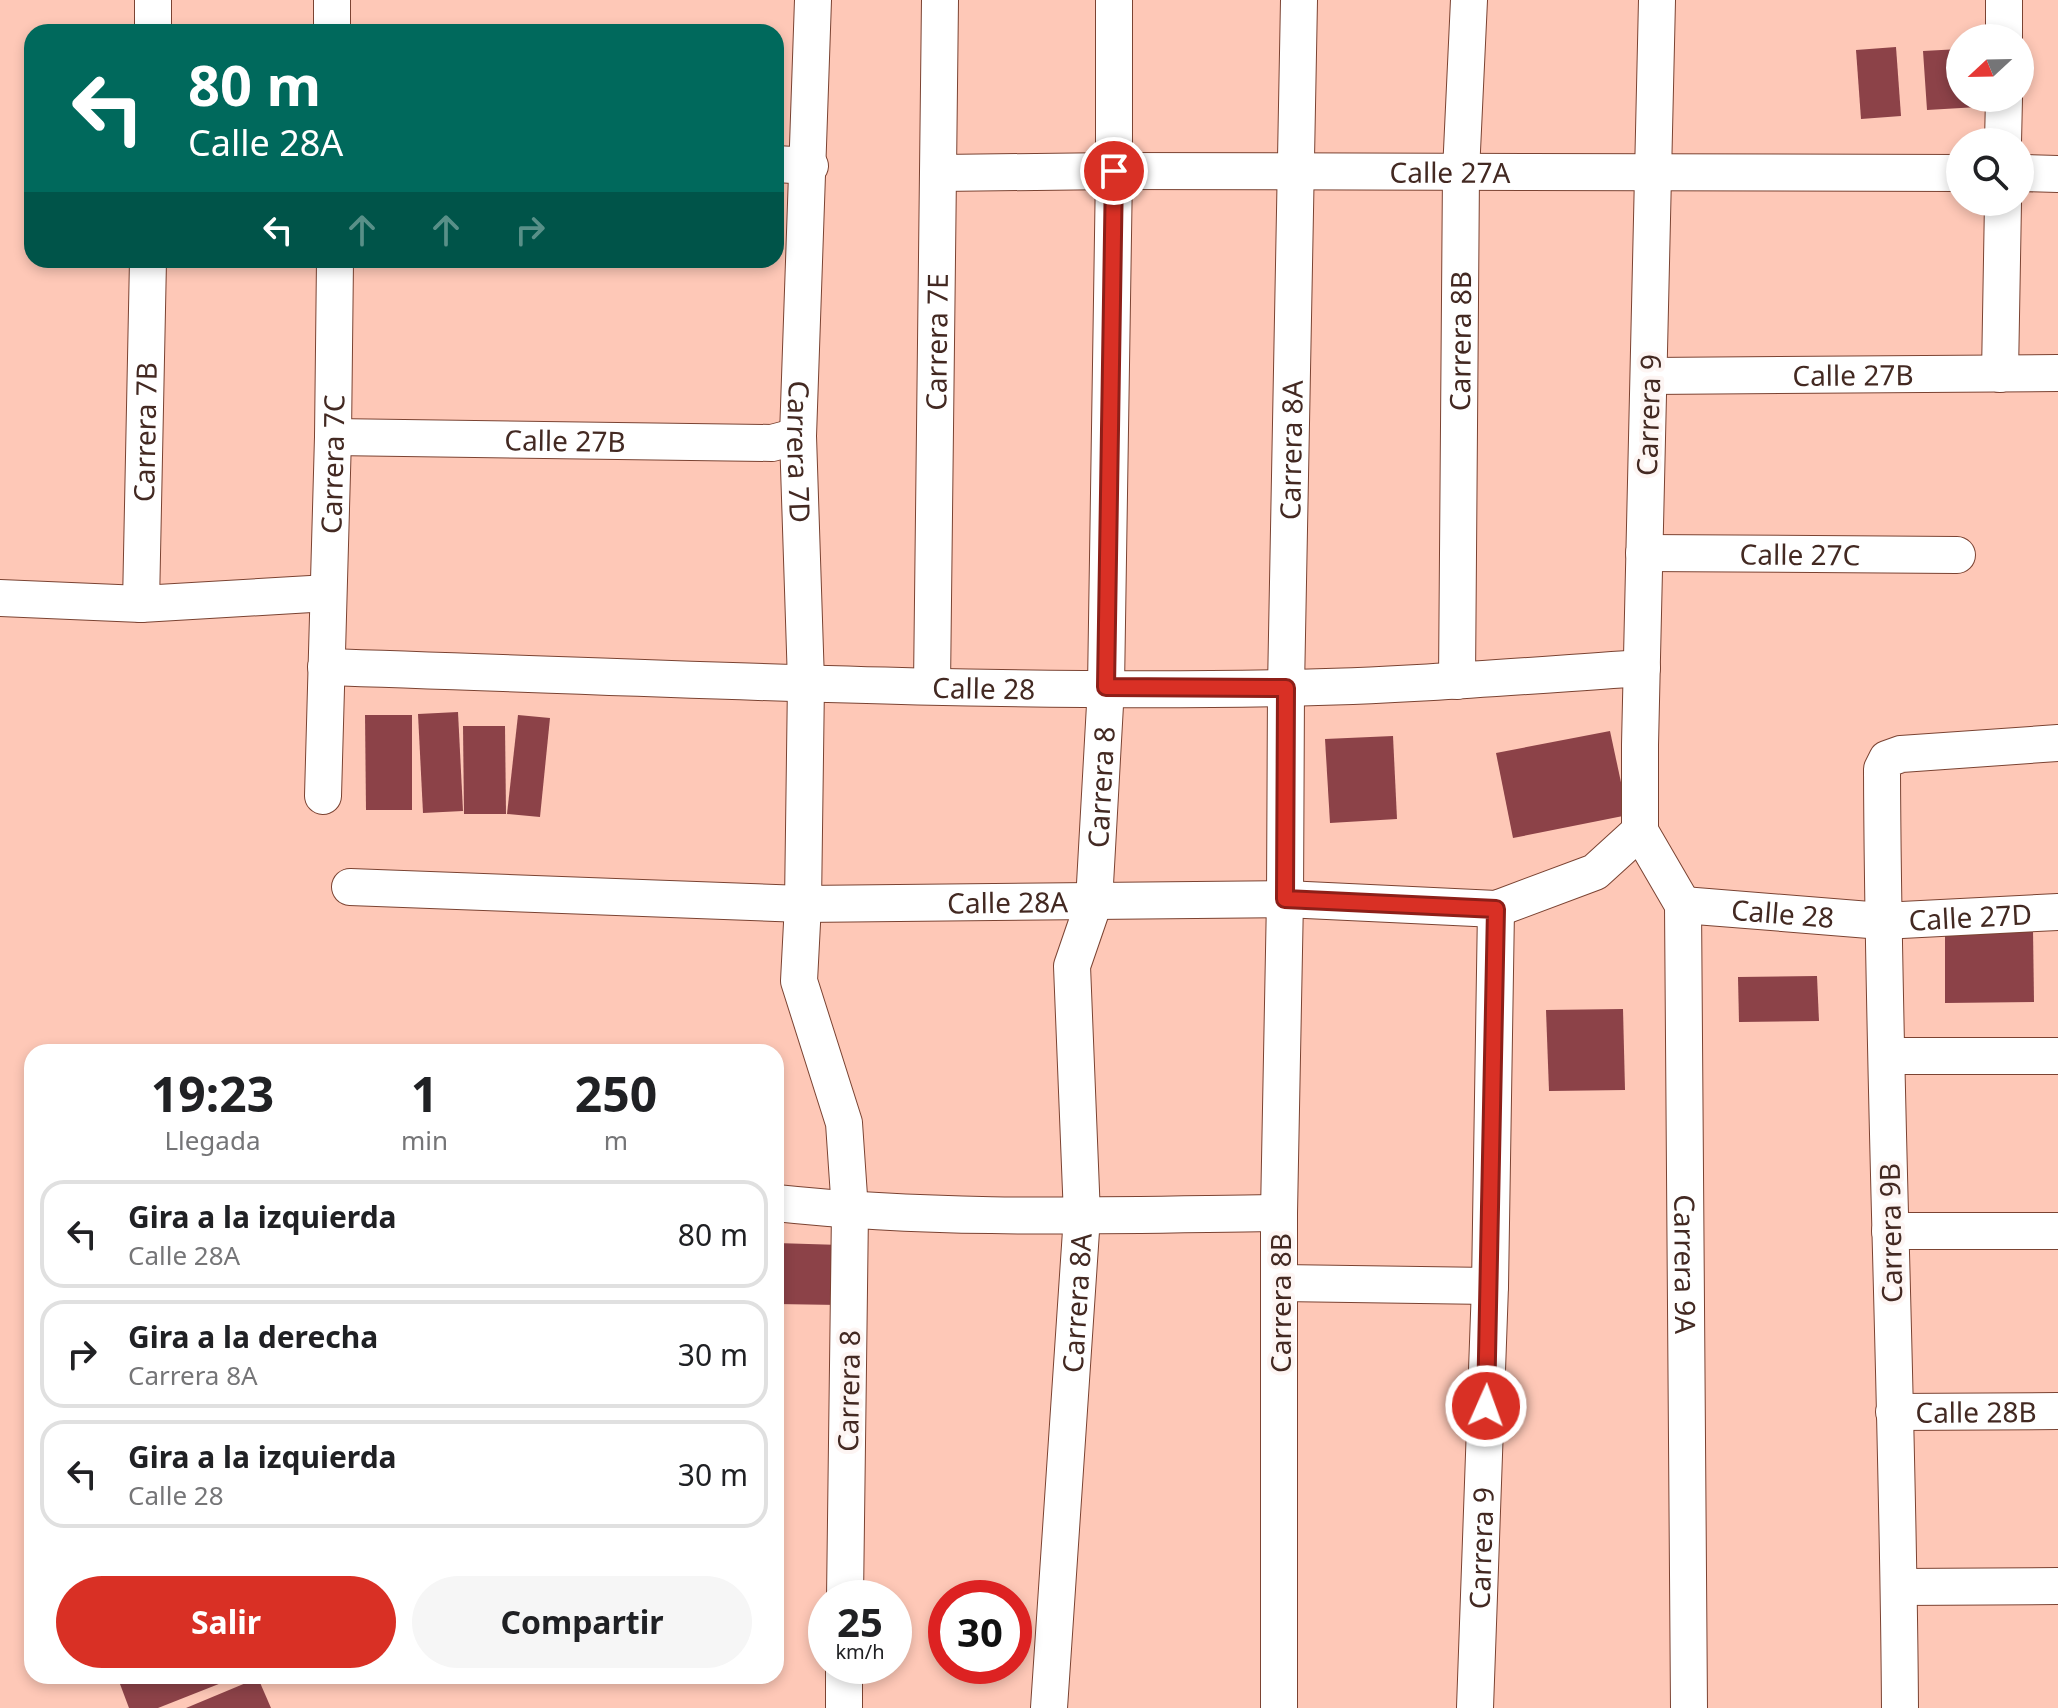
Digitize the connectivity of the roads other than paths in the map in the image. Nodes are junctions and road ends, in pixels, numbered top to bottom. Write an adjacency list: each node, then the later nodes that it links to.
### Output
1 (153, 0): 10 (street)
2 (332, 0): 11 (street)
3 (813, 0): 13 (street, Carrera 7D)
4 (940, 0): 18 (street, Carrera 7E)
5 (1114, 0): 14 (street, Carrera 8)
6 (1299, 0): 16 (street, Carrera 8A)
7 (1469, 0): 17 (street, Carrera 8B)
8 (1657, 0): 15 (street, Carrera 9)
9 (2004, 0): 12 (street)
10 (153, 24)
11 (332, 24)
12 (2004, 24)
13 (793, 165): 28 (street, Carrera 7D)
14 (1114, 171): 16 (street, Calle 27A); 18 (street, Calle 27A); 40 (street, Carrera 8)
15 (1654, 171): 17 (street, Calle 27A); 19 (street, Calle 27A); 27 (street, Carrera 9)
16 (1296, 172): 17 (street, Calle 27A); 41 (street, Carrera 8A)
17 (1461, 172): 37 (street, Carrera 8B)
18 (940, 173): 39 (street, Carrera 7E)
19 (1946, 173)
20 (2034, 173): 21 (street)
21 (2058, 174)
22 (2003, 216): 26 (street)
23 (148, 268): 34 (street, Carrera 7B)
24 (335, 268): 29 (street, Carrera 7C)
25 (2058, 373): 26 (street, Calle 27B)
26 (2000, 374): 27 (street, Calle 27B)
27 (1649, 376): 30 (street, Carrera 9)
28 (798, 436): 29 (street, Calle 27B); 38 (street, Carrera 7D)
29 (333, 437): 32 (street, Carrera 7C)
30 (1644, 553): 31 (street, Calle 27C); 36 (street, Carrera 9)
31 (1957, 555)
32 (328, 593): 34 (street); 35 (street, Carrera 7C)
33 (0, 598): 34 (street)
34 (141, 604)
35 (326, 667): 38 (street, Calle 28); 43 (street)
36 (1642, 668): 37 (street, Calle 28); 44 (street, Carrera 9)
37 (1457, 681): 41 (street, Calle 28)
38 (806, 682): 39 (street, Calle 28); 48 (street, Carrera 7D)
39 (932, 686): 40 (street, Calle 28)
40 (1106, 687): 41 (street, Calle 28); 47 (street, Carrera 8)
41 (1286, 688): 46 (street, Carrera 8A)
42 (2058, 743): 52 (street, Carrera 9B)
43 (323, 796)
44 (1640, 831): 49 (street, Carrera 9A); 50 (street, Calle 28A)
45 (350, 887): 48 (street, Calle 28A)
46 (1285, 899): 47 (street, Calle 28A); 50 (street, Calle 28A); 57 (street, Carrera 8B)
47 (1094, 902): 48 (street, Calle 28A); 58 (street, Carrera 8A)
48 (803, 904): 56 (street, Carrera 8)
49 (1683, 905): 52 (street, Calle 28); 73 (street, Carrera 9A)
50 (1496, 909): 62 (street, Carrera 9)
51 (2058, 912): 52 (street, Calle 27D)
52 (1882, 921): 53 (street, Carrera 9B)
53 (1887, 1056): 54 (street); 59 (street, Carrera 9B)
54 (2058, 1056)
55 (784, 1204): 56 (street)
56 (850, 1211): 58 (street); 65 (street, Carrera 8)
57 (1279, 1213): 58 (street); 61 (street, Carrera 8B)
58 (1082, 1216): 70 (street, Carrera 8A)
59 (1890, 1231): 60 (street); 64 (street, Carrera 9B)
60 (2058, 1231)
61 (1281, 1283): 62 (street); 71 (street, Carrera 8B)
62 (1490, 1286): 72 (street, Carrera 9)
63 (2058, 1411): 64 (street, Calle 28B)
64 (1894, 1412): 67 (street, Carrera 9B)
65 (845, 1580)
66 (2058, 1586): 67 (street)
67 (1899, 1587): 74 (street, Carrera 9B)
68 (844, 1684): 69 (street)
69 (844, 1708)
70 (1049, 1708)
71 (1279, 1708)
72 (1475, 1708)
73 (1689, 1708)
74 (1900, 1708)

